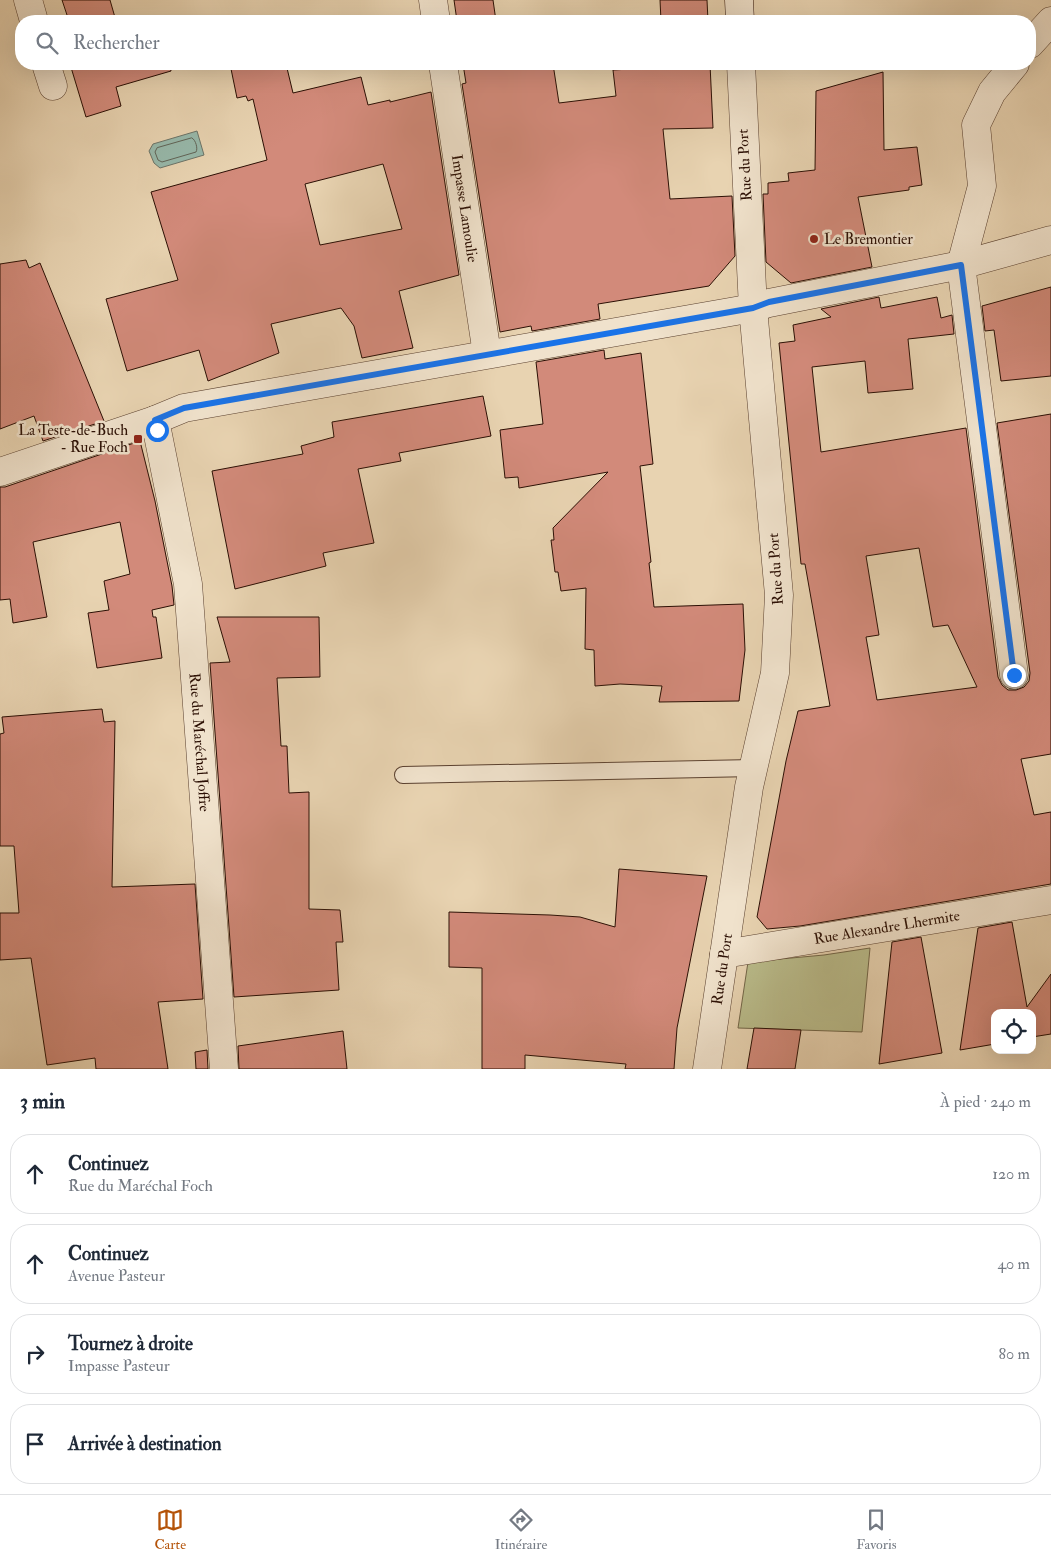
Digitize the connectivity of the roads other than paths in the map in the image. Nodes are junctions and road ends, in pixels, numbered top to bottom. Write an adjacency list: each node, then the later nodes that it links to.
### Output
1 (28, 0): 3 (street)
2 (739, 0): 4 (street)
3 (32, 15)
4 (740, 15)
5 (1051, 21): 6 (street)
6 (1036, 37)
7 (444, 70): 13 (street, Impasse Lamoulie)
8 (741, 70): 12 (street, Rue du Port)
9 (1010, 70): 11 (street)
10 (1051, 240): 11 (street)
11 (961, 265): 12 (street); 16 (street)
12 (753, 308): 13 (street); 17 (street, Rue du Port)
13 (487, 354): 14 (street)
14 (155, 420): 15 (street); 21 (street, Rue du Maréchal Joffre)
15 (0, 472)
16 (1014, 675)
17 (754, 768): 18 (lane); 20 (street, Rue du Port)
18 (403, 775)
19 (1051, 900): 20 (street, Rue Alexandre Lhermite)
20 (724, 954): 22 (street, Rue du Port)
21 (224, 1069)
22 (707, 1069)

